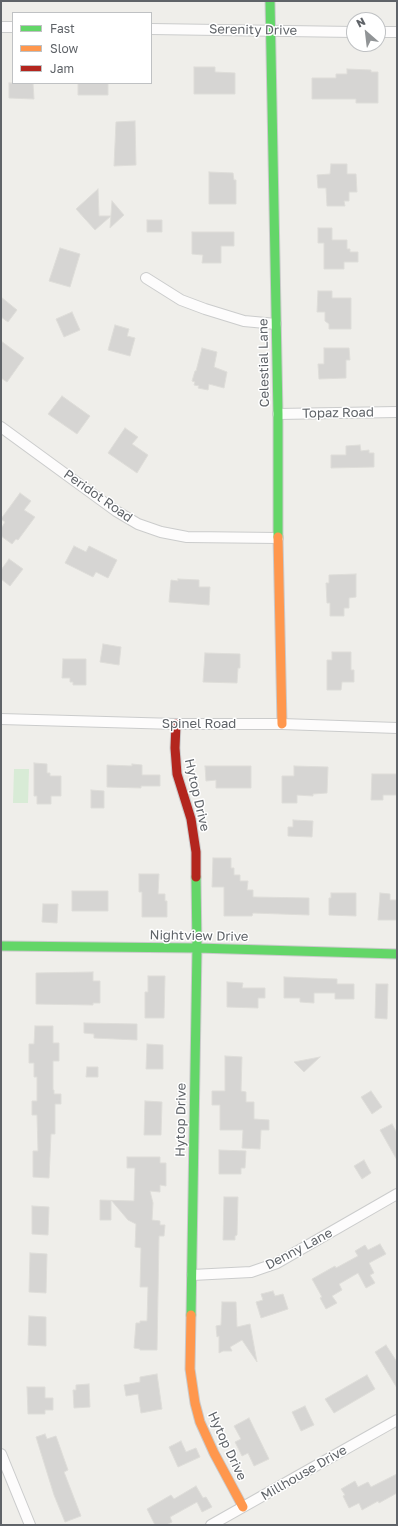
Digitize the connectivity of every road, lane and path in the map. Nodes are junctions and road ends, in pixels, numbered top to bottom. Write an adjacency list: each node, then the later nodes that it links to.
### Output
1 (270, 1): 5 (street, Celestial Lane)
2 (1, 27): 3 (street)
3 (12, 27)
4 (152, 29): 5 (street, Serenity Drive)
5 (271, 30): 6 (street, Serenity Drive); 10 (street, Celestial Lane)
6 (346, 32)
7 (386, 32): 8 (street)
8 (397, 32)
9 (146, 278): 10 (street)
10 (276, 324): 12 (street, Celestial Lane)
11 (397, 412): 12 (street, Topaz Road)
12 (278, 414): 14 (street, Celestial Lane)
13 (1, 427): 14 (street, Peridot Road)
14 (278, 538): 17 (street, Celestial Lane)
15 (1, 720): 16 (street, Spinel Road)
16 (176, 724): 17 (street, Spinel Road); 20 (street, Hytop Drive)
17 (282, 724): 18 (street, Spinel Road)
18 (397, 728)
19 (1, 946): 20 (street, Nightview Drive)
20 (197, 948): 21 (street, Nightview Drive); 23 (street, Hytop Drive)
21 (397, 954)
22 (397, 1194): 23 (street, Denny Lane)
23 (192, 1275): 26 (street, Hytop Drive)
24 (397, 1420): 26 (street, Millhouse Drive)
25 (1, 1454): 27 (street)
26 (243, 1508): 28 (street, Millhouse Drive)
27 (30, 1525)
28 (211, 1525)

